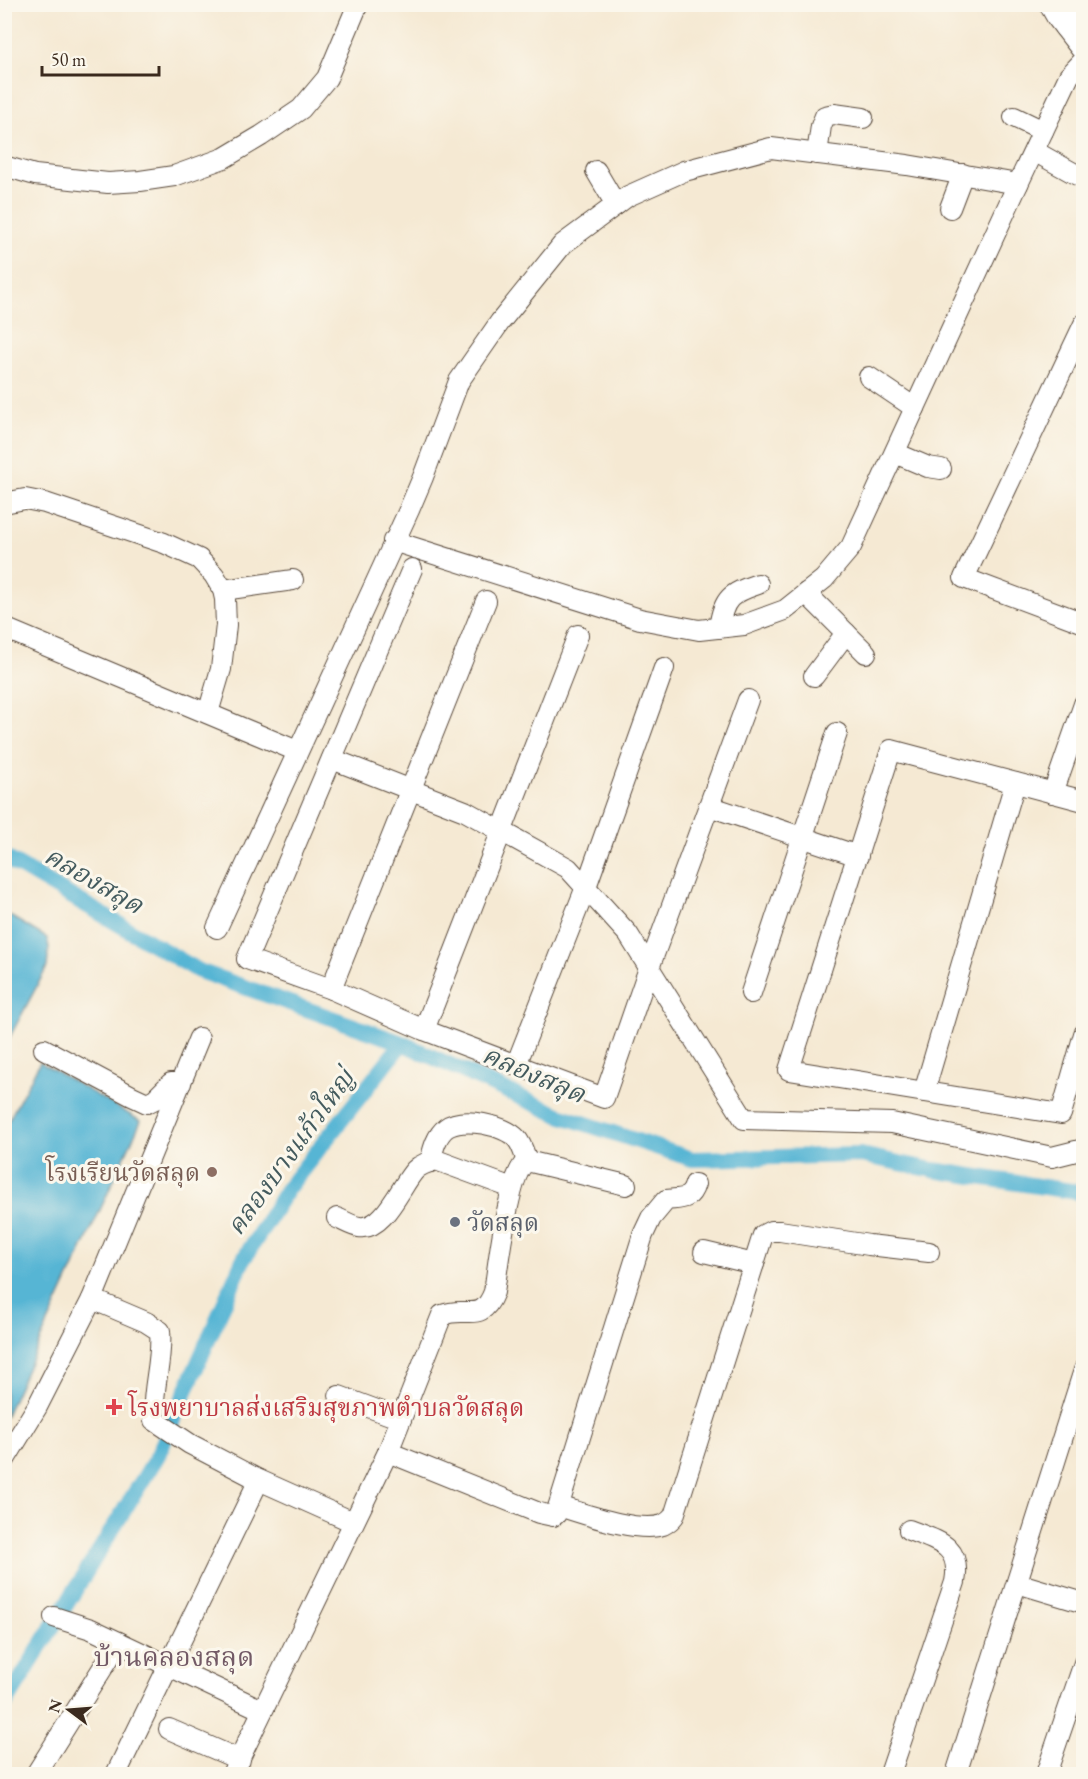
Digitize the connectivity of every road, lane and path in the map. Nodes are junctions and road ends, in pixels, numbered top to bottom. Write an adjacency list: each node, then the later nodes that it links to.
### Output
1 (358, 4): 12 (street)
2 (1049, 4): 4 (street)
3 (1082, 4): 4 (street)
4 (1064, 27): 5 (street)
5 (1083, 53)
6 (1083, 60): 9 (street)
7 (1014, 117): 9 (street)
8 (863, 118): 11 (street)
9 (1043, 131): 10 (street)
10 (1034, 151): 15 (street); 16 (street)
11 (817, 154): 14 (street); 17 (street)
12 (4, 166)
13 (596, 171): 17 (street)
14 (963, 174): 16 (street); 18 (street)
15 (1077, 175)
16 (1018, 184): 21 (street)
17 (616, 205): 25 (street)
18 (950, 208)
19 (1083, 324): 32 (street)
20 (869, 377): 21 (street)
21 (915, 408): 22 (street)
22 (895, 453): 23 (street); 30 (street)
23 (941, 469)
24 (4, 503): 29 (street)
25 (393, 541): 34 (street); 44 (street)
26 (412, 569): 45 (street)
27 (293, 580): 29 (street)
28 (758, 584): 34 (street)
29 (223, 590): 41 (street)
30 (806, 593): 34 (street); 35 (street)
31 (486, 601): 47 (street)
32 (1083, 623)
33 (4, 628): 41 (street)
34 (719, 628)
35 (846, 633): 37 (street); 39 (street)
36 (578, 635): 51 (street)
37 (866, 653)
38 (664, 668): 54 (street)
39 (814, 676)
40 (748, 700): 50 (street)
41 (208, 713): 44 (street)
42 (1081, 716): 48 (street)
43 (837, 733): 52 (street)
44 (297, 751): 55 (street)
45 (332, 759): 47 (street); 57 (street)
46 (1015, 783): 48 (street); 53 (street); 65 (street)
47 (411, 790): 51 (street); 57 (street)
48 (1053, 793): 49 (street)
49 (1083, 801)
50 (709, 806): 52 (street); 56 (street)
51 (501, 831): 54 (street); 59 (street)
52 (803, 838): 53 (street); 58 (street)
53 (858, 856): 65 (street)
54 (586, 887): 56 (street); 63 (street)
55 (217, 928)
56 (649, 968): 63 (street); 66 (street)
57 (331, 989): 59 (street)
58 (751, 993)
59 (424, 1030): 63 (street)
60 (1083, 1035): 65 (street)
61 (199, 1038): 64 (street)
62 (44, 1049): 64 (street)
63 (516, 1065)
64 (181, 1083): 76 (street)
65 (924, 1092)
66 (1083, 1149)
67 (527, 1161): 68 (street); 70 (street); 71 (street)
68 (430, 1162): 71 (street); 72 (street)
69 (695, 1184): 82 (street)
70 (626, 1185)
71 (512, 1188): 79 (street)
72 (337, 1218)
73 (704, 1252): 75 (street)
74 (929, 1252): 75 (street)
75 (754, 1264): 82 (street)
76 (92, 1299): 80 (street); 81 (street)
77 (1083, 1370): 85 (street)
78 (339, 1396): 79 (street)
79 (394, 1436): 82 (street); 83 (street)
80 (4, 1461)
81 (259, 1480): 83 (street); 90 (street)
82 (559, 1506)
83 (353, 1522): 91 (street)
84 (909, 1530): 96 (street)
85 (1017, 1583): 86 (street); 97 (street)
86 (1083, 1603)
87 (55, 1618): 88 (street)
88 (119, 1642): 90 (street); 94 (street)
89 (1083, 1664): 98 (street)
90 (169, 1667): 91 (street); 95 (street)
91 (262, 1710): 93 (street)
92 (169, 1729): 93 (street)
93 (236, 1767)
94 (36, 1774)
95 (116, 1774)
96 (890, 1774)
97 (956, 1774)
98 (1046, 1774)

